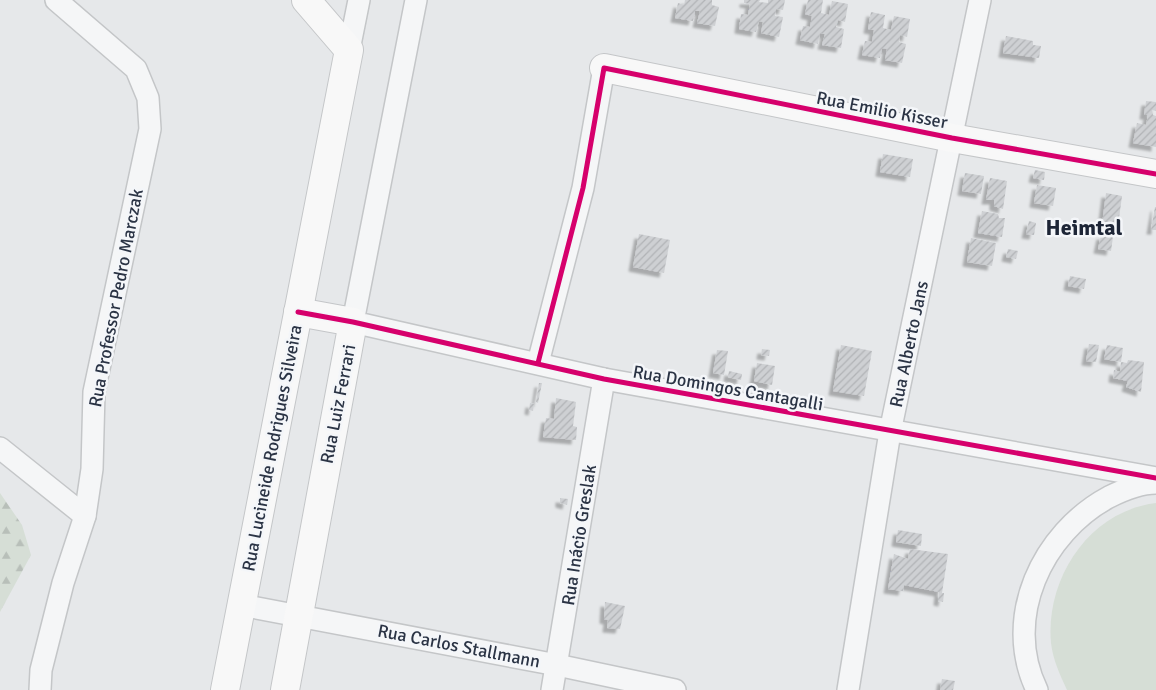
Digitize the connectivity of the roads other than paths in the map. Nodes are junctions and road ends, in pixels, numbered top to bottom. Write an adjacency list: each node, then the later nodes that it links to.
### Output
1 (56, 0): 18 (street, Rua Professor Pedro Marczak)
2 (306, 0): 6 (street)
3 (359, 0): 6 (street, Rua Lucineide Rodrigues Silveira)
4 (416, 0): 11 (street, Rua Luiz Ferrari)
5 (980, 0): 8 (street, Rua Alberto Jans)
6 (349, 50): 10 (street, Rua Lucineide Rodrigues Silveira)
7 (604, 68): 8 (street, Rua Emilio Kisser); 12 (street)
8 (952, 138): 9 (street, Rua Emilio Kisser); 14 (street, Rua Alberto Jans)
9 (1156, 174)
10 (298, 312): 11 (street, Rua Domingos Cantagalli); 19 (street, Rua Lucineide Rodrigues Silveira)
11 (353, 322): 12 (street, Rua Domingos Cantagalli); 20 (street, Rua Luiz Ferrari)
12 (538, 363): 13 (street, Rua Domingos Cantagalli)
13 (604, 379): 14 (street, Rua Domingos Cantagalli); 21 (street, Rua Inácio Greslak)
14 (890, 432): 16 (street, Rua Domingos Cantagalli); 27 (street, Rua Alberto Jans)
15 (0, 448): 18 (street)
16 (1156, 478)
17 (1156, 482): 28 (street)
18 (85, 516): 22 (street, Rua Professor Pedro Marczak)
19 (241, 605): 20 (street, Rua Carlos Stallmann); 23 (street, Rua Lucineide Rodrigues Silveira)
20 (299, 616): 21 (street, Rua Carlos Stallmann); 24 (street, Rua Luiz Ferrari)
21 (558, 665): 25 (street, Rua Inácio Greslak); 26 (street, Rua Carlos Stallmann)
22 (40, 690)
23 (225, 690)
24 (285, 690)
25 (552, 690)
26 (675, 690)
27 (848, 690)
28 (1037, 690)

